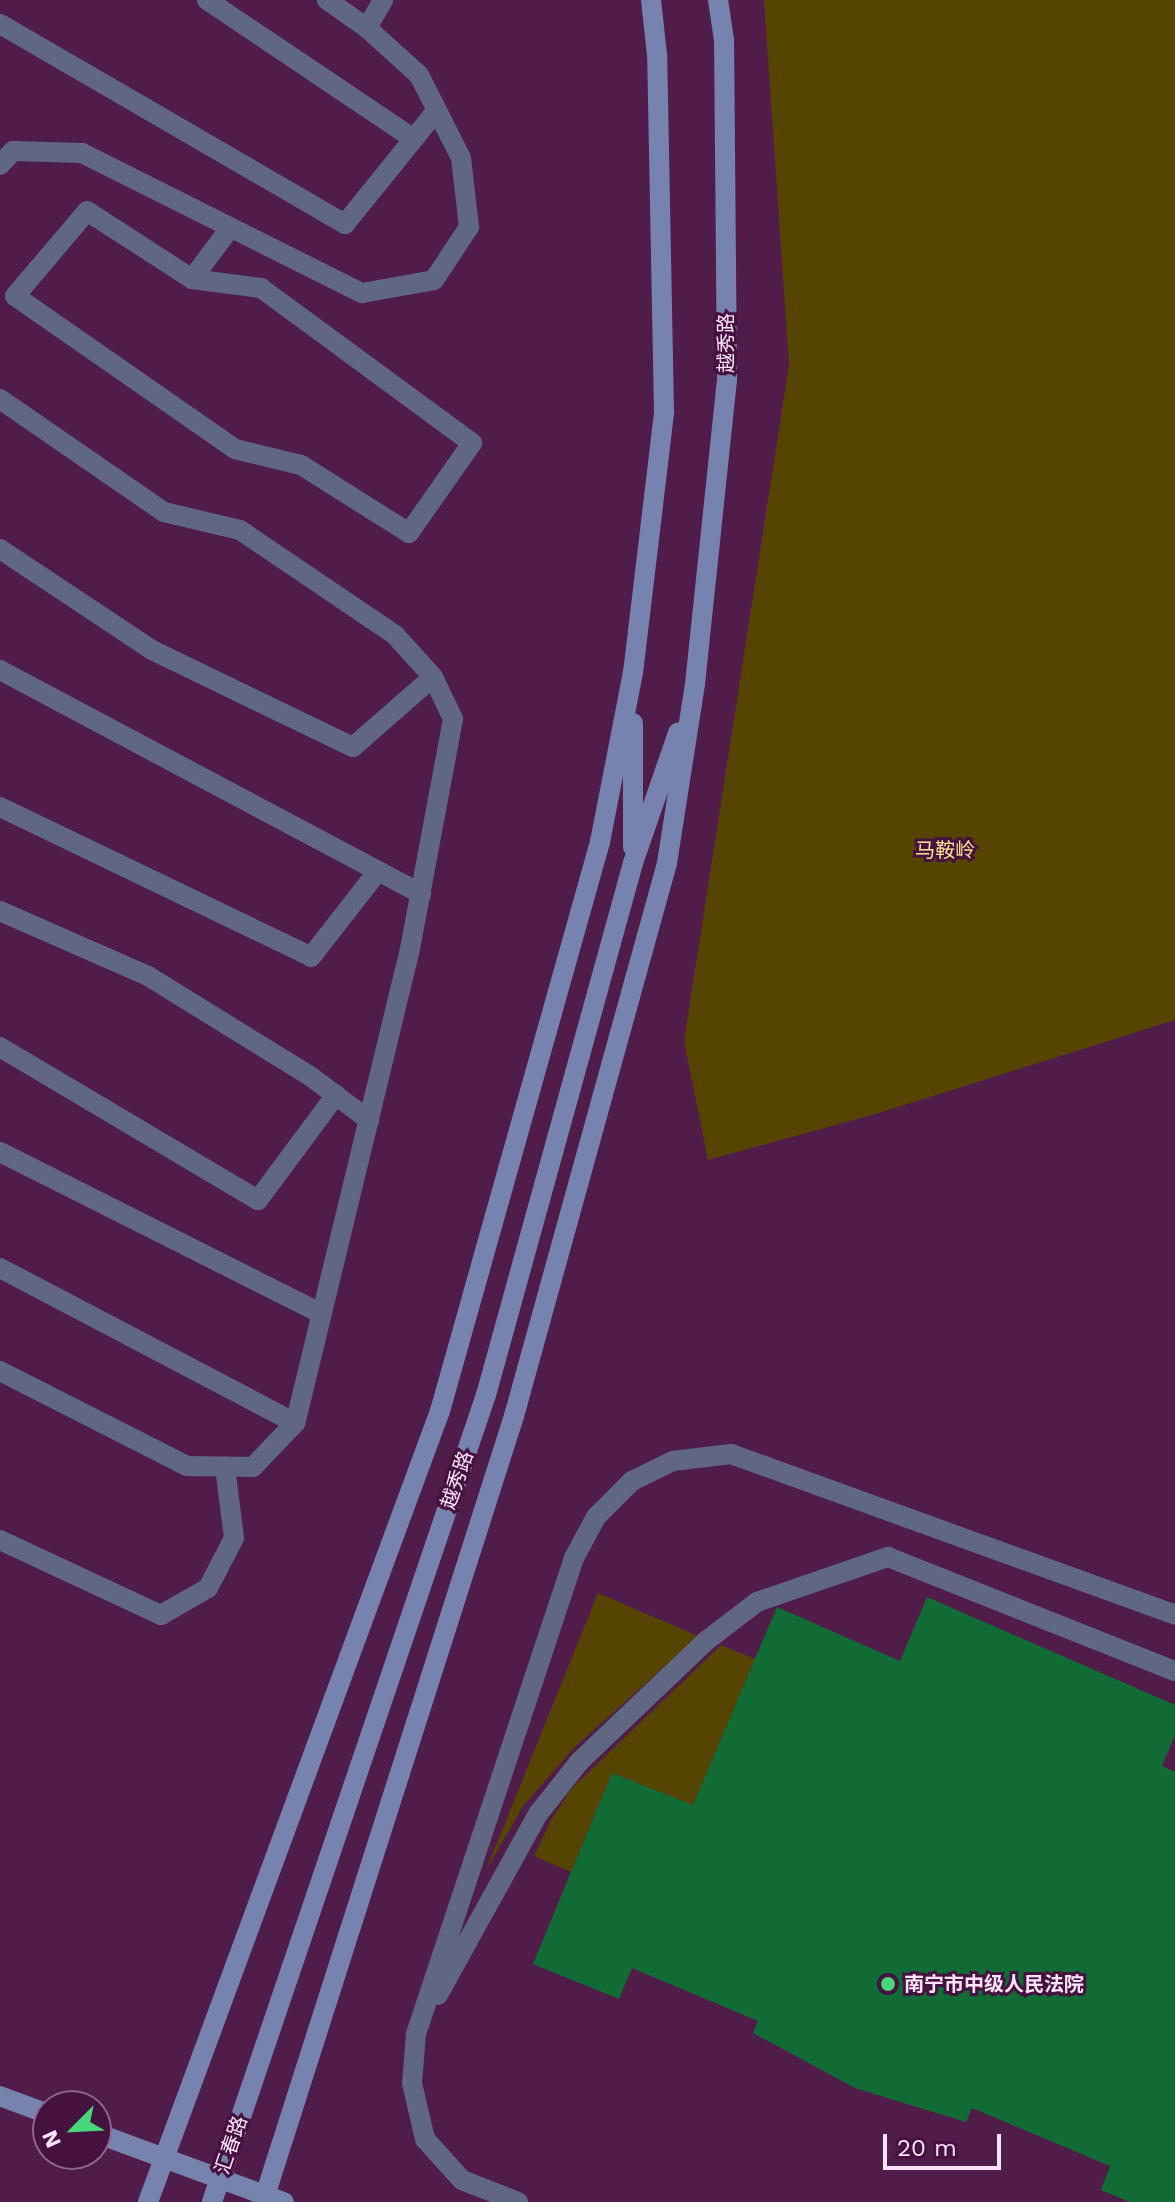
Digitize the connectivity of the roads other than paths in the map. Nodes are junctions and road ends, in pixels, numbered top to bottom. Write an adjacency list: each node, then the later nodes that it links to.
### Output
1 (207, 0): 9 (street)
2 (327, 0): 7 (street)
3 (383, 0): 7 (street)
4 (651, 0): 16 (main road)
5 (718, 0): 18 (main road, 越秀路)
6 (0, 24): 9 (street)
7 (367, 28): 8 (street)
8 (437, 110): 9 (street); 11 (street)
9 (414, 139)
10 (0, 165): 11 (street)
11 (230, 228): 12 (street)
12 (192, 279): 12 (street)
13 (0, 399): 17 (street)
14 (0, 549): 17 (street)
15 (0, 670): 21 (street)
16 (633, 673): 20 (main road); 41 (main road)
17 (433, 677): 22 (street)
18 (695, 684): 20 (main road); 42 (main road)
19 (0, 807): 21 (street)
20 (633, 863): 37 (main road, 越秀路)
21 (378, 871): 22 (street)
22 (421, 894): 26 (street)
23 (0, 911): 25 (street)
24 (0, 1047): 25 (street)
25 (336, 1095): 26 (street)
26 (369, 1120): 29 (street)
27 (0, 1152): 29 (street)
28 (0, 1268): 31 (street)
29 (322, 1314): 31 (street)
30 (0, 1371): 32 (street)
31 (295, 1423): 32 (street)
32 (225, 1467): 33 (street)
33 (0, 1540)
34 (1175, 1615): 36 (street)
35 (1175, 1671): 36 (street)
36 (416, 2034): 45 (street)
37 (250, 2089): 44 (main road, 汇春路)
38 (0, 2096): 39 (main road)
39 (32, 2108)
40 (112, 2139): 41 (main road)
41 (165, 2159): 42 (main road); 43 (main road)
42 (271, 2199)
43 (148, 2202)
44 (212, 2202)
45 (518, 2202)

